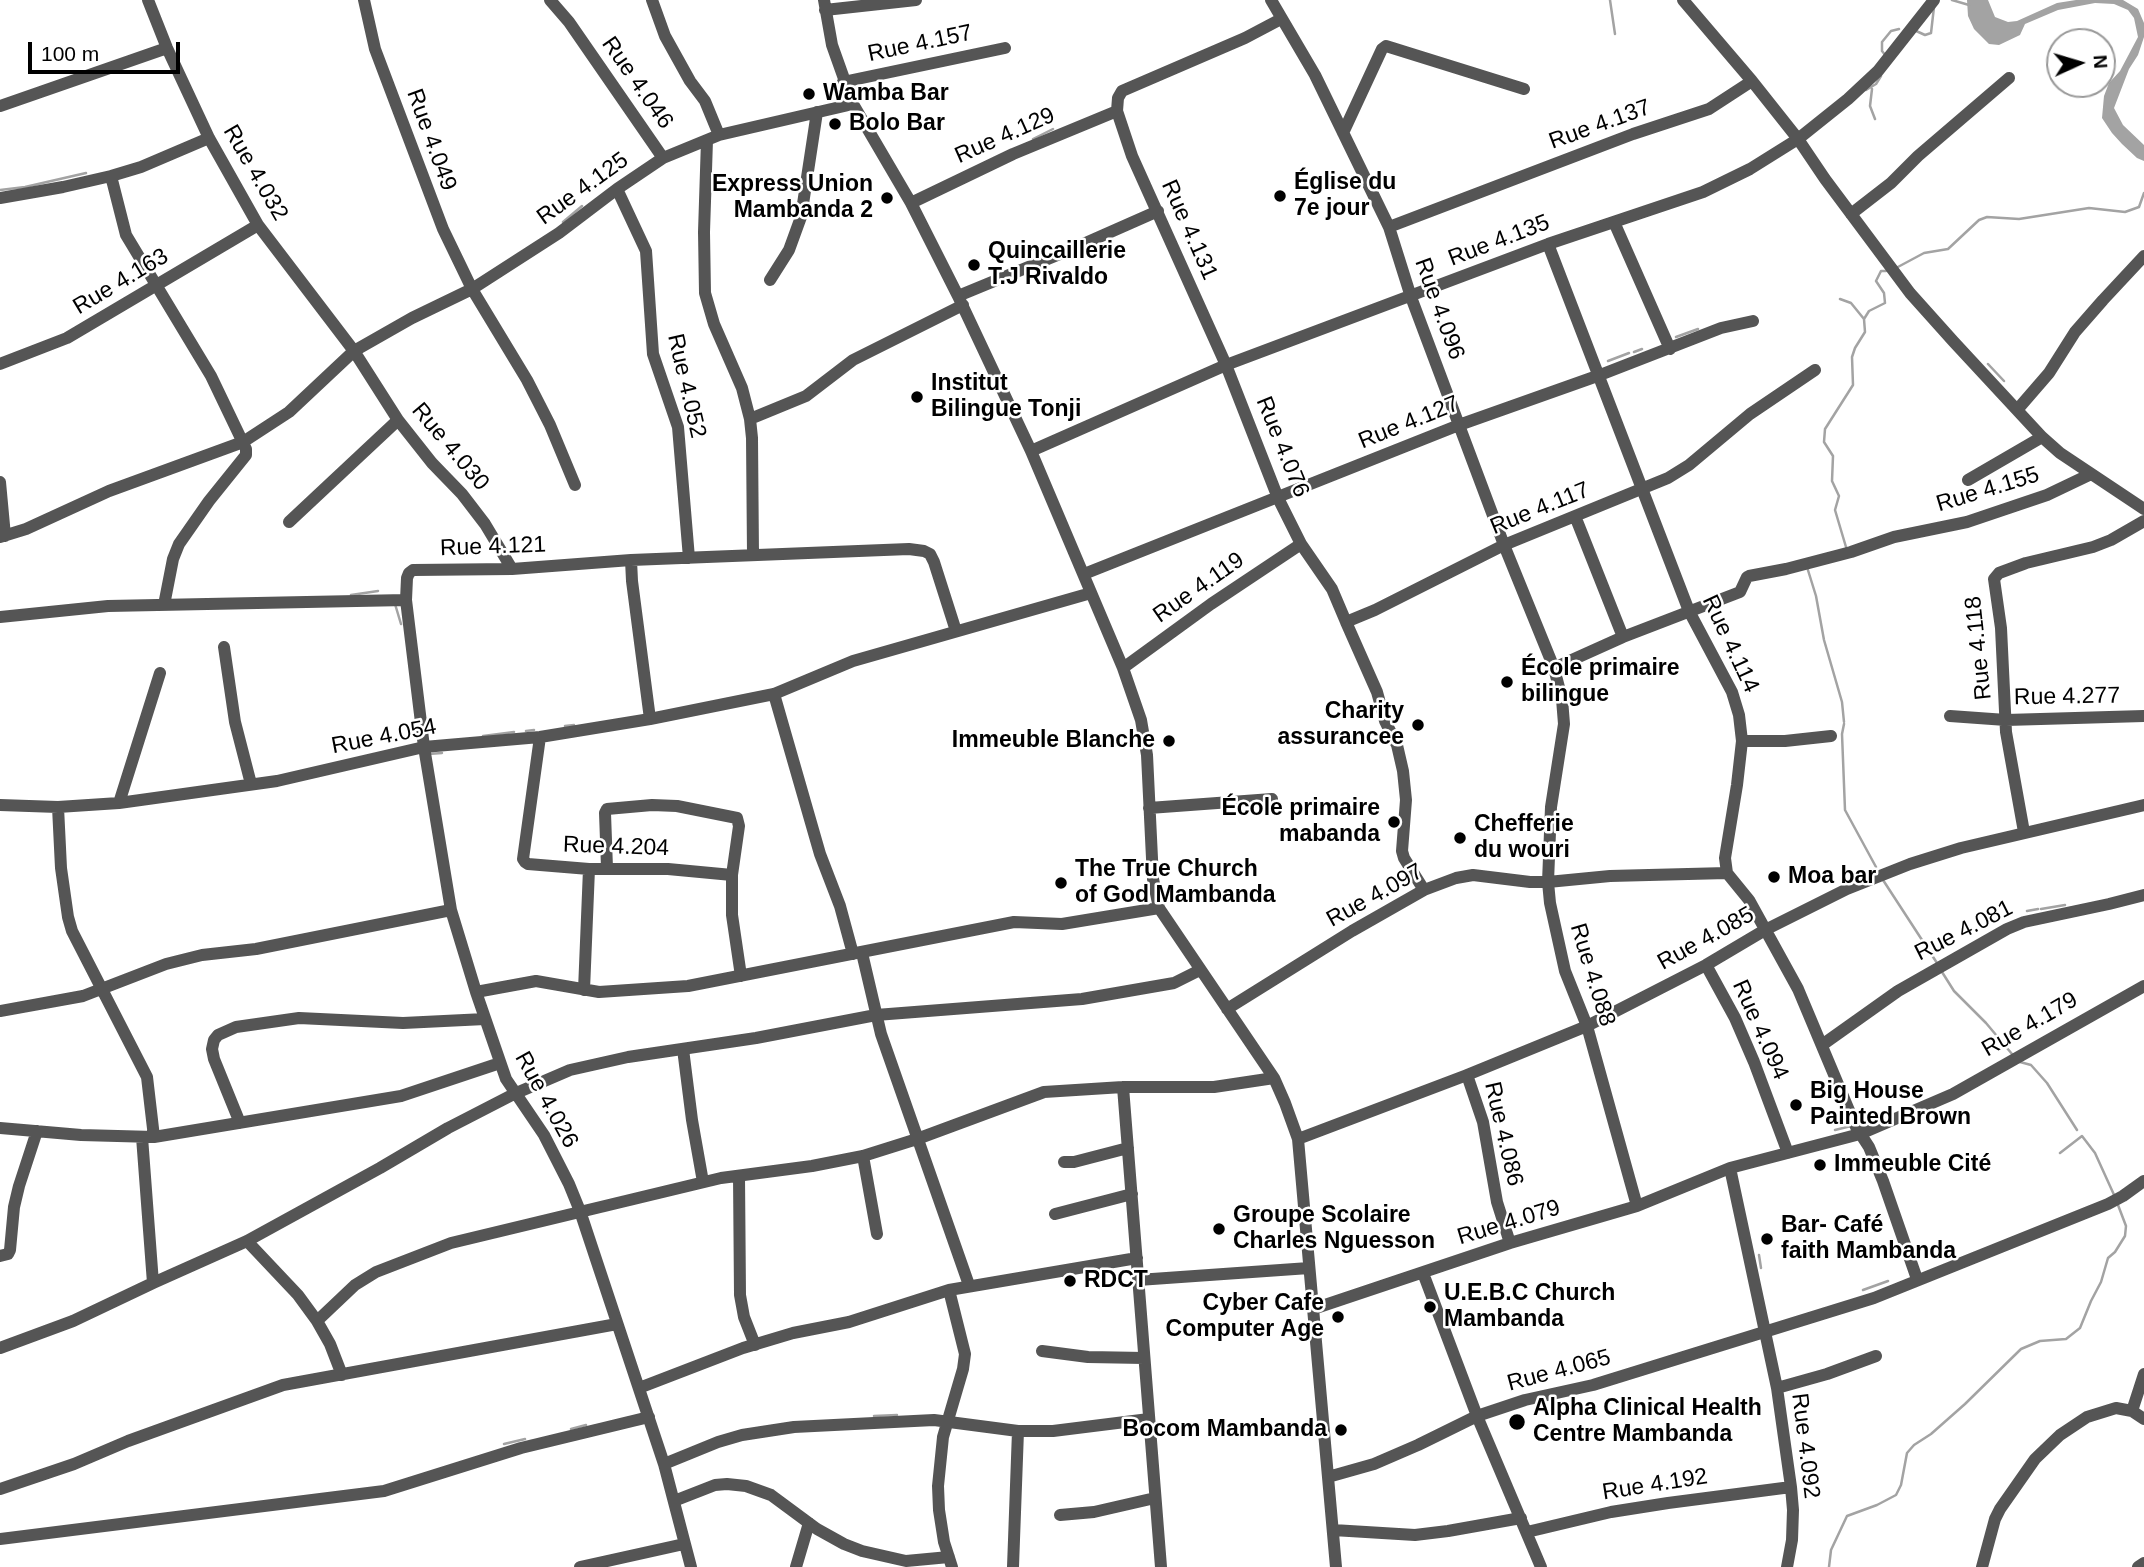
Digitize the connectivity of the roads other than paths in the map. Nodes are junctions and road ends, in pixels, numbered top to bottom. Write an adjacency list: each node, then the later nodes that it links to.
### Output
1 (148, 0): 11 (street, Rue 4.032)
2 (364, 0): 39 (street, Rue 4.049)
3 (550, 0): 25 (street, Rue 4.046)
4 (652, 0): 23 (street)
5 (916, 0): 9 (street)
6 (1271, 0): 10 (street, Rue 4.096)
7 (1683, 0): 14 (street)
8 (1934, 0): 24 (street, Rue 4.135)
9 (824, 5): 15 (street)
10 (1281, 19): 19 (street); 21 (street, Rue 4.096)
11 (167, 48): 18 (street); 22 (street, Rue 4.032)
12 (1005, 48): 15 (street, Rue 4.157)
13 (2009, 78): 31 (street)
14 (1752, 81): 24 (street); 34 (street, Rue 4.137)
15 (843, 82): 17 (street)
16 (1524, 89): 21 (street)
17 (853, 104): 20 (street, Rue 4.125); 29 (street)
18 (0, 106)
19 (1117, 111): 29 (street, Rue 4.129); 30 (street, Rue 4.131)
20 (817, 112): 23 (street, Rue 4.125); 37 (street)
21 (1343, 133): 34 (street, Rue 4.096)
22 (209, 138): 26 (street); 33 (street, Rue 4.032)
23 (713, 138): 25 (street, Rue 4.125); 50 (street)
24 (1798, 139): 31 (street); 32 (street, Rue 4.135)
25 (663, 158): 27 (street, Rue 4.125)
26 (111, 176): 28 (street); 38 (street)
27 (617, 189): 39 (street, Rue 4.125); 70 (street, Rue 4.052)
28 (0, 198)
29 (911, 203): 41 (street)
30 (1158, 211): 41 (street); 46 (street, Rue 4.131)
31 (1851, 214): 49 (street)
32 (1614, 222): 35 (street, Rue 4.135); 43 (street)
33 (258, 225): 38 (street, Rue 4.163); 44 (street, Rue 4.032)
34 (1389, 227): 40 (street, Rue 4.096)
35 (1548, 244): 40 (street, Rue 4.135); 48 (street, Rue 4.114)
36 (2144, 257): 49 (street)
37 (770, 280)
38 (156, 285): 45 (street, Rue 4.163); 54 (street)
39 (472, 289): 44 (street, Rue 4.125); 59 (street, Rue 4.049)
40 (1411, 297): 46 (street, Rue 4.135); 52 (street, Rue 4.096)
41 (961, 300): 50 (street); 55 (street)
42 (1753, 321): 43 (street, Rue 4.127)
43 (1670, 349): 48 (street, Rue 4.127)
44 (354, 351): 51 (street, Rue 4.030); 54 (street, Rue 4.125)
45 (0, 363)
46 (1226, 365): 55 (street, Rue 4.135); 61 (street, Rue 4.076)
47 (1815, 370): 60 (street, Rue 4.117)
48 (1600, 375): 52 (street, Rue 4.127); 60 (street, Rue 4.114)
49 (2017, 410): 53 (street)
50 (750, 419): 69 (street)
51 (398, 420): 65 (street); 72 (street, Rue 4.030)
52 (1459, 425): 61 (street, Rue 4.127); 68 (street, Rue 4.096)
53 (2042, 437): 56 (street); 57 (street)
54 (243, 442): 66 (street, Rue 4.125); 76 (street)
55 (1031, 451): 73 (street)
56 (2091, 474): 62 (street); 77 (street, Rue 4.155)
57 (1968, 480)
58 (0, 482): 66 (street)
59 (575, 485)
60 (1643, 489): 63 (street, Rue 4.117); 77 (street, Rue 4.114)
61 (1278, 498): 67 (street, Rue 4.076); 73 (street, Rue 4.127)
62 (2144, 509)
63 (1575, 516): 68 (street, Rue 4.117); 81 (street)
64 (2144, 521): 90 (street, Rue 4.118)
65 (289, 522)
66 (2, 537)
67 (1301, 544): 79 (street); 83 (street, Rue 4.119)
68 (1504, 545): 79 (street, Rue 4.117); 84 (street, Rue 4.096)
69 (753, 555): 70 (street, Rue 4.121); 80 (street, Rue 4.121)
70 (689, 558): 71 (street, Rue 4.121)
71 (631, 560): 72 (street, Rue 4.121); 89 (street)
72 (512, 569): 75 (street, Rue 4.121)
73 (1084, 574): 74 (street)
74 (1091, 593): 80 (street, Rue 4.054); 83 (street)
75 (406, 600): 76 (street); 94 (street, Rue 4.026)
76 (164, 605): 78 (street)
77 (1689, 611): 81 (street); 93 (street, Rue 4.114)
78 (0, 617)
79 (1346, 622): 108 (street)
80 (956, 631): 86 (street, Rue 4.054)
81 (1623, 637): 84 (street)
82 (224, 647): 95 (street)
83 (1123, 668): 101 (street)
84 (1553, 668): 107 (street, Rue 4.088)
85 (160, 673): 97 (street)
86 (774, 694): 89 (street, Rue 4.054); 113 (street)
87 (1950, 716): 90 (street, Rue 4.277)
88 (2144, 716): 90 (street, Rue 4.277)
89 (650, 719): 92 (street, Rue 4.054)
90 (2006, 720): 102 (street, Rue 4.118)
91 (1831, 736): 93 (street)
92 (540, 737): 94 (street, Rue 4.054); 104 (street, Rue 4.204)
93 (1742, 741): 105 (street, Rue 4.114)
94 (424, 747): 95 (street, Rue 4.054); 111 (street, Rue 4.026)
95 (251, 784): 97 (street, Rue 4.054)
96 (1272, 799): 101 (street)
97 (119, 803): 100 (street, Rue 4.054)
98 (0, 805): 100 (street, Rue 4.054)
99 (2144, 805): 102 (street, Rue 4.085)
100 (58, 807): 118 (street)
101 (1149, 808): 110 (street)
102 (2024, 832): 112 (street, Rue 4.085)
103 (607, 868): 104 (street, Rue 4.204); 106 (street, Rue 4.204); 106 (street)
104 (589, 869): 119 (street)
105 (1727, 873): 107 (street, Rue 4.097); 112 (street)
106 (732, 875): 116 (street)
107 (1548, 882): 108 (street, Rue 4.097); 125 (street, Rue 4.088)
108 (1424, 890): 121 (street, Rue 4.097)
109 (2144, 895): 126 (street, Rue 4.081)
110 (1159, 908): 113 (street); 115 (street)
111 (451, 911): 118 (street); 120 (street, Rue 4.026)
112 (1765, 930): 114 (street, Rue 4.085); 126 (street)
113 (857, 954): 116 (street); 123 (street)
114 (1706, 965): 125 (street, Rue 4.085); 141 (street, Rue 4.094)
115 (1200, 970): 121 (street); 123 (street)
116 (741, 976): 119 (street)
117 (2144, 986): 136 (street, Rue 4.179)
118 (102, 989): 122 (street); 137 (street)
119 (584, 990): 120 (street)
120 (476, 992): 124 (street, Rue 4.026)
121 (1227, 1009): 130 (street)
122 (0, 1011)
123 (876, 1015): 127 (street); 138 (street)
124 (485, 1019): 128 (street, Rue 4.026); 133 (street)
125 (1587, 1026): 129 (street, Rue 4.085); 149 (street, Rue 4.088)
126 (1822, 1045): 136 (street)
127 (683, 1049): 132 (street); 147 (street)
128 (500, 1063): 132 (street, Rue 4.026); 133 (street)
129 (1467, 1075): 139 (street, Rue 4.085); 154 (street, Rue 4.086)
130 (1274, 1079): 131 (street); 139 (street)
131 (1124, 1087): 138 (street); 140 (street)
132 (514, 1094): 150 (street, Rue 4.026); 153 (street)
133 (240, 1123): 137 (street)
134 (0, 1128): 135 (street)
135 (37, 1132): 137 (street); 155 (street)
136 (1860, 1134): 141 (street, Rue 4.179); 159 (street)
137 (148, 1137): 161 (street)
138 (917, 1139): 142 (street); 162 (street)
139 (1298, 1139): 157 (street)
140 (1128, 1148): 143 (street); 148 (street)
141 (1788, 1153): 144 (street, Rue 4.179)
142 (863, 1156): 145 (street); 152 (street)
143 (1064, 1162)
144 (1730, 1168): 149 (street, Rue 4.079); 167 (street, Rue 4.092)
145 (739, 1176): 147 (street); 168 (street)
146 (2144, 1181): 159 (street, Rue 4.065)
147 (703, 1182): 150 (street)
148 (1132, 1194): 151 (street); 156 (street)
149 (1637, 1206): 154 (street, Rue 4.079)
150 (580, 1211): 165 (street); 166 (street, Rue 4.026)
151 (1055, 1214)
152 (877, 1234)
153 (247, 1241): 161 (street); 165 (street)
154 (1510, 1243): 158 (street, Rue 4.079)
155 (0, 1256)
156 (1137, 1258): 160 (street); 162 (street)
157 (1310, 1268): 160 (street); 164 (street)
158 (1423, 1273): 164 (street, Rue 4.079); 178 (street)
159 (1917, 1279): 167 (street, Rue 4.065)
160 (1139, 1280): 172 (street)
161 (152, 1283): 169 (street)
162 (969, 1285): 163 (street)
163 (949, 1290): 168 (street); 182 (street)
164 (1313, 1309): 185 (street)
165 (317, 1321): 174 (street)
166 (617, 1324): 174 (street); 175 (street, Rue 4.026)
167 (1765, 1330): 176 (street, Rue 4.092); 178 (street, Rue 4.065)
168 (755, 1345): 175 (street)
169 (0, 1348)
170 (1042, 1351): 172 (street)
171 (1876, 1356): 176 (street)
172 (1144, 1358): 180 (street)
173 (2144, 1374): 177 (street)
174 (342, 1375): 187 (street)
175 (639, 1388): 179 (street, Rue 4.026)
176 (1777, 1388): 186 (street, Rue 4.092)
177 (2132, 1411): 181 (street); 207 (street)
178 (1477, 1416): 185 (street, Rue 4.065); 191 (street)
179 (649, 1417): 184 (street, Rue 4.026); 195 (street)
180 (1149, 1419): 183 (street); 188 (street)
181 (2144, 1419)
182 (946, 1421): 183 (street); 184 (street); 197 (street)
183 (1018, 1431): 202 (street)
184 (664, 1464): 189 (street, Rue 4.026)
185 (1328, 1477): 193 (street)
186 (1791, 1487): 194 (street, Rue 4.192); 206 (street, Rue 4.092)
187 (0, 1489)
188 (1155, 1498): 190 (street); 203 (street)
189 (674, 1501): 192 (street); 196 (street, Rue 4.026)
190 (1060, 1515)
191 (1521, 1518): 193 (street); 194 (street)
192 (809, 1523): 197 (street); 201 (street)
193 (1333, 1530): 204 (street)
194 (1527, 1532): 205 (street)
195 (0, 1539)
196 (684, 1544): 199 (street); 200 (street, Rue 4.026)
197 (951, 1562)
198 (2144, 1563): 208 (street)
199 (580, 1567)
200 (691, 1567)
201 (796, 1567)
202 (1013, 1567)
203 (1161, 1567)
204 (1336, 1567)
205 (1541, 1567)
206 (1787, 1567)
207 (1982, 1567)
208 (2138, 1567)

